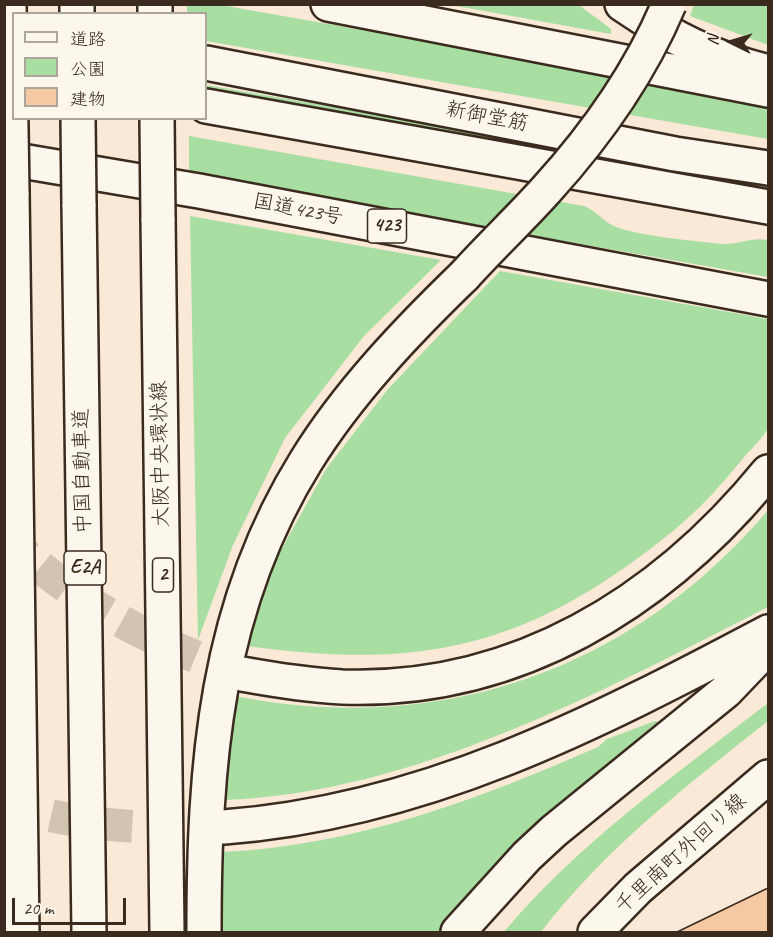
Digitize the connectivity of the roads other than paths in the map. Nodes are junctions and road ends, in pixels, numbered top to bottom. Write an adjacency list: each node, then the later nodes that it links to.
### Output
1 (9, 4): 21 (main road, bridge)
2 (328, 4): 7 (main road)
3 (622, 4): 6 (main road)
4 (669, 4): 24 (main road, bridge)
5 (207, 63): 12 (main road, 新御堂筋)
6 (768, 72)
7 (768, 90)
8 (207, 106): 13 (main road, 新御堂筋)
9 (78, 120): 22 (main road, 中国自動車道 / E2A, bridge)
10 (157, 120): 23 (main road, 大阪中央環状線 / 2, bridge)
11 (4, 158): 14 (main road, 国道423号 / 423)
12 (768, 168)
13 (768, 207)
14 (768, 298)
15 (768, 472): 18 (main road)
16 (768, 632): 20 (main road)
17 (768, 647): 25 (main road)
18 (242, 674)
19 (768, 777): 26 (main road, 千里南町外回り線)
20 (224, 827)
21 (22, 933)
22 (89, 933)
23 (167, 933)
24 (204, 933)
25 (458, 933)
26 (595, 933)

